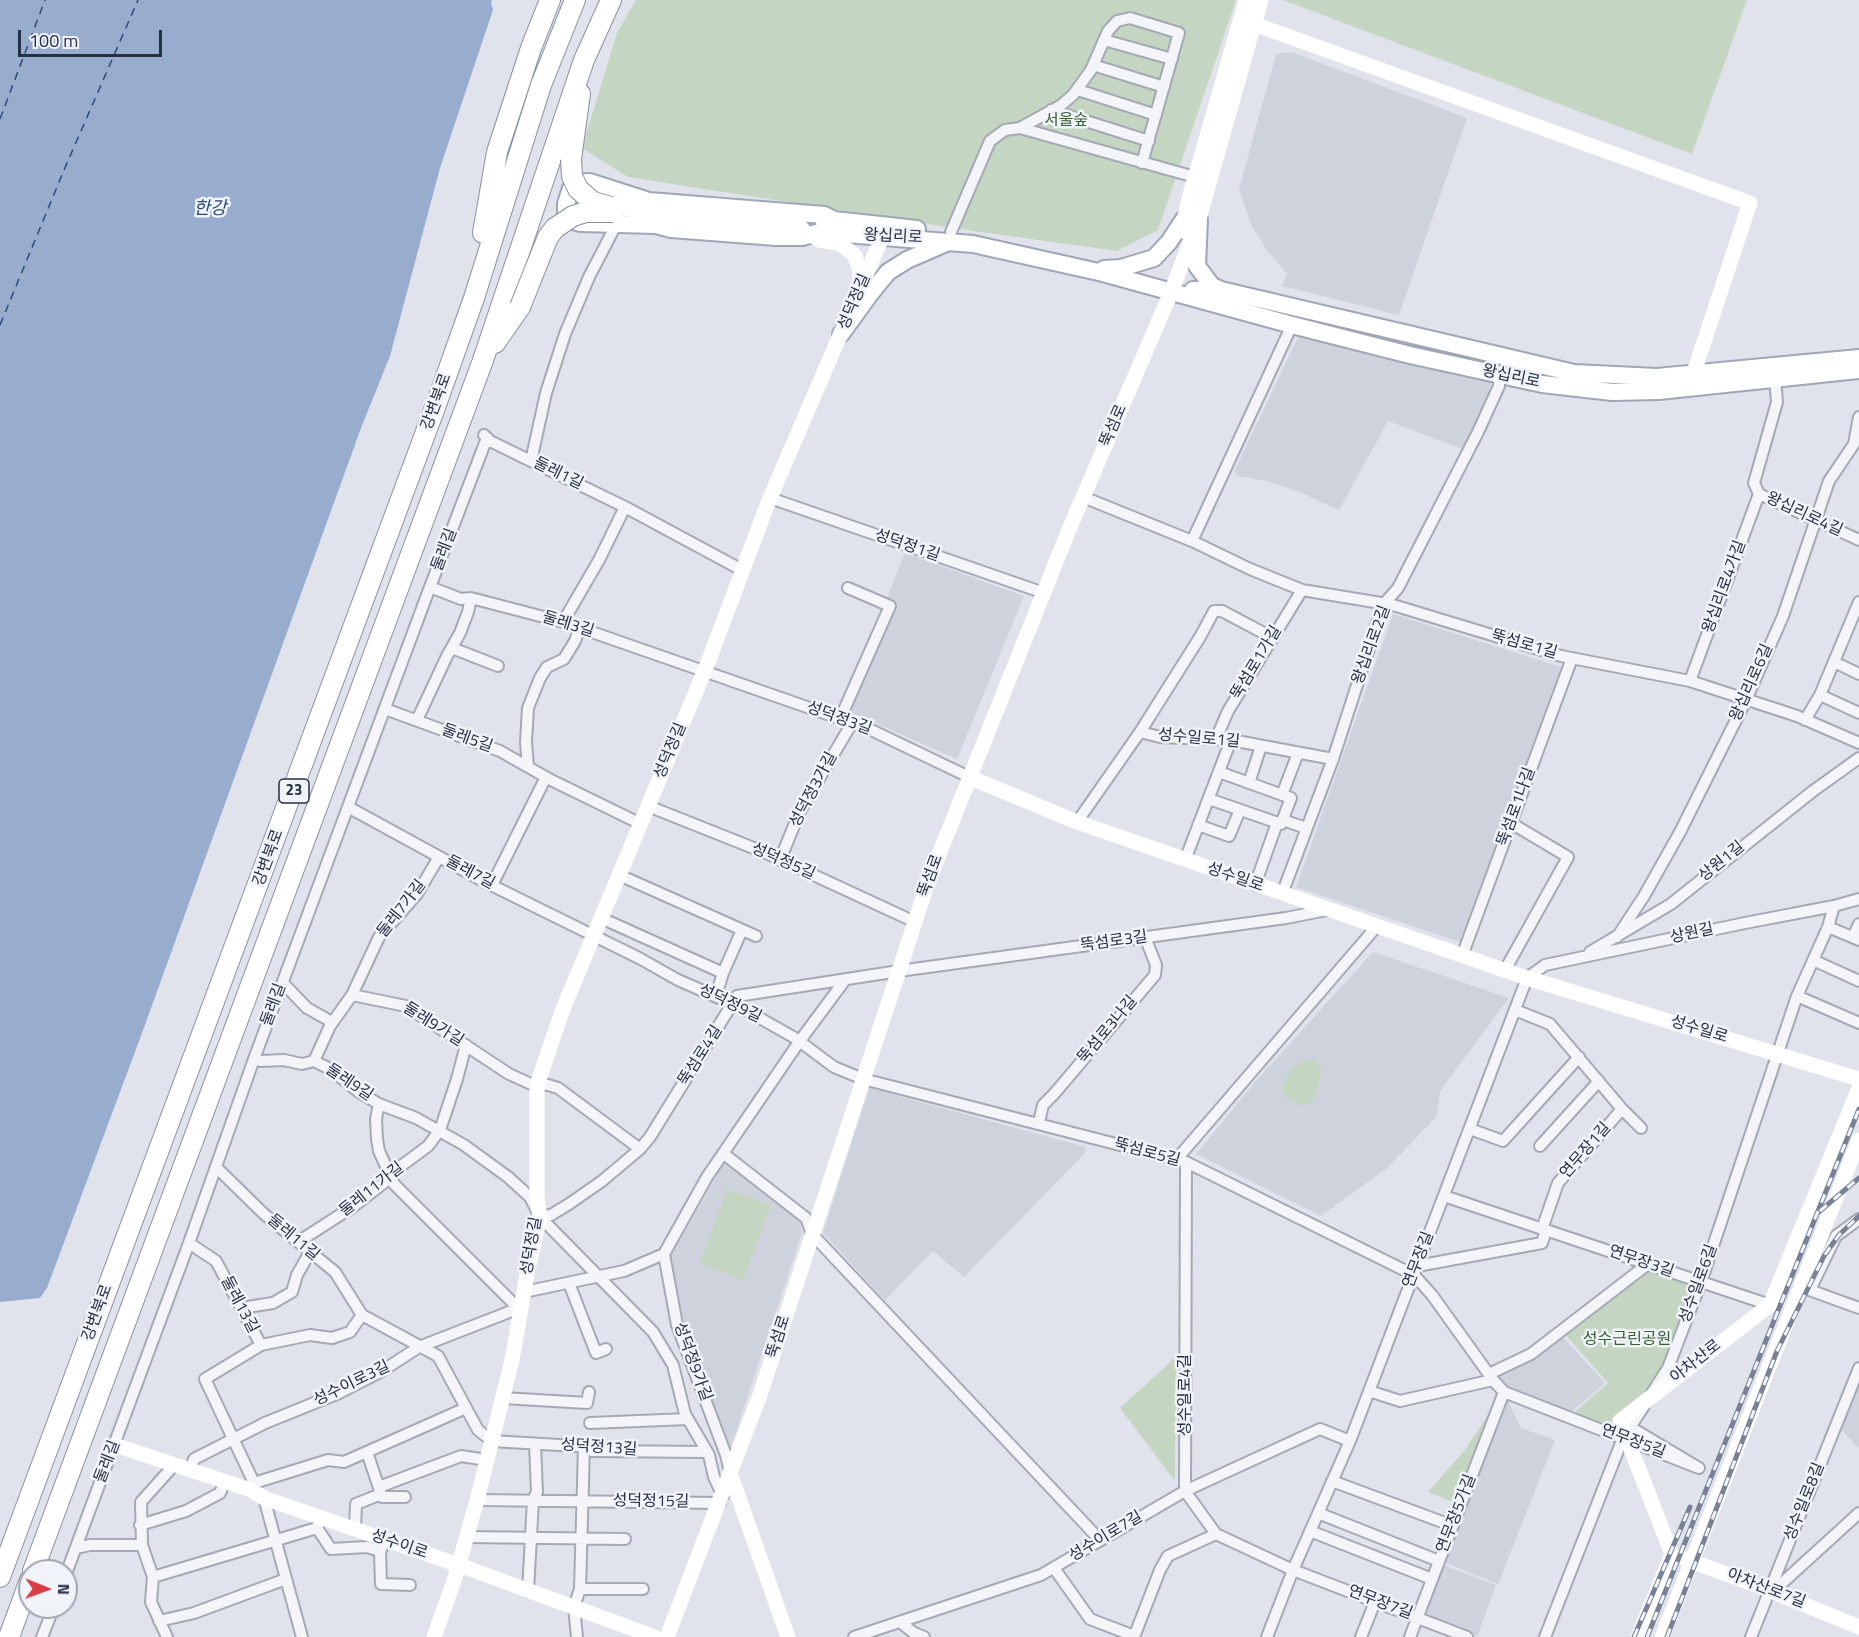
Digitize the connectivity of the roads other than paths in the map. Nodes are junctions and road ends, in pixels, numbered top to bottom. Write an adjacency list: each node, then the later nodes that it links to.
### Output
1 (550, 0): 30 (highway)
2 (575, 0): 30 (highway, 강변북로 / 23)
3 (611, 0): 9 (highway, 강변북로 / 23)
4 (1246, 0): 18 (street, 뚝섬로)
5 (1261, 0): 6 (street, 뚝섬로)
6 (1254, 24): 20 (street, 뚝섬로); 38 (street)
7 (1104, 40): 8 (street); 8 (street); 10 (street)
8 (1172, 59): 11 (street)
9 (584, 60): 19 (highway, bridge); 34 (highway, 강변북로 / 23)
10 (1093, 65): 11 (street); 12 (street)
11 (1164, 87): 14 (street)
12 (1078, 90): 13 (street); 14 (street)
13 (1051, 110): 15 (street); 16 (street)
14 (1156, 115): 16 (street)
15 (1020, 128): 17 (street); 25 (street)
16 (1149, 141): 17 (street)
17 (1142, 163): 18 (street)
18 (1195, 177): 20 (street, 뚝섬로)
19 (614, 214): 21 (main road); 22 (main road, 왕십리로); 24 (main road); 34 (highway, bridge); 41 (street)
20 (1191, 219): 26 (main road); 27 (street, 뚝섬로); 28 (main road)
21 (834, 220): 22 (main road, 왕십리로); 23 (main road, 왕십리로)
22 (785, 222): 24 (main road, 왕십리로)
23 (885, 231): 24 (main road, 왕십리로); 25 (main road, 왕십리로); 29 (street, 성덕정길)
24 (810, 234): 29 (street)
25 (952, 237): 26 (main road, 왕십리로); 27 (main road, 왕십리로); 32 (main road)
26 (1104, 269): 27 (main road, 왕십리로)
27 (1172, 290): 28 (main road, 왕십리로); 31 (main road, 왕십리로); 43 (street, 뚝섬로)
28 (1221, 290): 38 (main road, 왕십리로)
29 (857, 297): 32 (street, 성덕정길)
30 (471, 307): 242 (highway, 강변북로 / 23)
31 (1292, 325): 36 (main road, 왕십리로); 48 (street)
32 (841, 334): 44 (street, 성덕정길)
33 (1859, 358): 38 (main road, 왕십리로)
34 (482, 363): 235 (highway, 강변북로 / 23)
35 (1859, 370): 37 (main road, 왕십리로)
36 (1499, 375): 38 (main road, 왕십리로); 56 (street, 왕십리로2길)
37 (1775, 379): 38 (main road, 왕십리로); 42 (street, 왕십리로4길)
38 (1694, 380)
39 (1859, 417): 46 (street, 왕십리로6길)
40 (487, 438): 41 (street, 둘레1길); 50 (street, 둘레길)
41 (531, 460): 45 (street, 둘레1길)
42 (1759, 494): 46 (street, 왕십리로4길); 66 (street, 왕십리로4가길)
43 (1083, 497): 48 (street, 뚝섬로1길); 53 (street, 뚝섬로)
44 (770, 498): 49 (street, 성덕정길); 53 (street, 성덕정1길)
45 (625, 507): 49 (street, 둘레1길); 57 (street)
46 (1816, 521): 47 (street, 왕십리로4길); 68 (street, 왕십리로6길)
47 (1859, 540)
48 (1192, 541): 52 (street, 뚝섬로1길)
49 (742, 570): 64 (street, 성덕정길)
50 (430, 587): 54 (street, 둘레3길); 69 (street, 둘레길)
51 (848, 588): 71 (street)
52 (1302, 590): 56 (street, 뚝섬로1길); 59 (street, 뚝섬로1가길)
53 (1044, 593): 86 (street, 뚝섬로)
54 (471, 598): 57 (street, 둘레3길); 60 (street)
55 (1859, 602): 62 (street)
56 (1383, 605): 61 (street, 뚝섬로1길); 82 (street, 왕십리로2길)
57 (563, 622): 58 (street, 둘레3길)
58 (580, 627): 64 (street, 둘레3길); 83 (street)
59 (1273, 638): 75 (street); 76 (street, 뚝섬로1가길)
60 (452, 648): 63 (street); 72 (street)
61 (1572, 658): 66 (street, 뚝섬로1길); 95 (street, 뚝섬로1나길)
62 (1834, 662): 65 (street); 67 (street)
63 (498, 666)
64 (705, 670): 71 (street, 성덕정3길); 90 (street, 성덕정길)
65 (1859, 674)
66 (1690, 681): 68 (street, 뚝섬로1길)
67 (1820, 695): 70 (street); 73 (street)
68 (1746, 700): 73 (street, 뚝섬로1길); 118 (street, 왕십리로6길)
69 (385, 709): 72 (street, 둘레5길); 91 (street, 둘레길)
70 (1859, 713)
71 (840, 719): 74 (street, 성덕정3길)
72 (417, 720): 83 (street, 둘레5길)
73 (1805, 720): 78 (street, 뚝섬로1길)
74 (852, 723): 86 (street, 성덕정3길); 100 (street, 성덕정3가길)
75 (1140, 732): 76 (street, 성수일로1길); 94 (street, 성수일로1길)
76 (1216, 739): 77 (street, 성수일로1길)
77 (1231, 740): 79 (street, 성수일로1길); 84 (street)
78 (1859, 743)
79 (1261, 746): 80 (street, 성수일로1길); 87 (street)
80 (1298, 753): 82 (street, 성수일로1길); 88 (street)
81 (1859, 758): 118 (street, 상원1길)
82 (1333, 759): 98 (street, 왕십리로2길)
83 (528, 767): 85 (street, 둘레5길)
84 (1219, 772): 87 (street); 89 (street)
85 (546, 777): 96 (street, 둘레5길); 103 (street)
86 (969, 777): 94 (street, 성수일로); 110 (street, 뚝섬로)
87 (1249, 783): 88 (street)
88 (1282, 795): 93 (street)
89 (1209, 799): 92 (street); 97 (street)
90 (648, 806): 96 (street, 성덕정길); 100 (street, 성덕정5길)
91 (348, 807): 99 (street, 둘레7길); 129 (street, 둘레길)
92 (1239, 810): 93 (street); 97 (street)
93 (1280, 821): 98 (street); 104 (street)
94 (1077, 822): 101 (street, 성수일로)
95 (1511, 823): 120 (street, 뚝섬로1나길); 123 (street)
96 (640, 824): 102 (street, 성덕정길)
97 (1198, 825): 101 (street)
98 (1306, 828): 105 (street, 왕십리로2길)
99 (439, 857): 103 (street, 둘레7길); 130 (street, 둘레7가길)
100 (780, 860): 110 (street, 성덕정5길)
101 (1185, 860): 104 (street, 성수일로)
102 (619, 874): 109 (street, 성덕정길); 114 (street)
103 (492, 885): 115 (street, 둘레7길)
104 (1255, 885): 105 (street, 성수일로)
105 (1282, 894): 108 (street, 성수일로)
106 (1859, 898): 107 (street, 상원길)
107 (1834, 906): 113 (street, 성수일로6길); 121 (street, 상원길)
108 (1328, 910): 112 (street, 성수일로); 117 (street, 뚝섬로3길)
109 (601, 918): 115 (street, 성덕정길); 125 (street)
110 (915, 922): 124 (street, 뚝섬로)
111 (1859, 924): 119 (street)
112 (1377, 927): 120 (street, 성수일로); 158 (street)
113 (1828, 927): 119 (street); 122 (street, 성수일로6길)
114 (742, 930): 116 (street); 125 (street)
115 (593, 935): 131 (street, 성덕정9길); 146 (street, 성덕정길)
116 (756, 936)
117 (1145, 937): 124 (street, 뚝섬로3길); 150 (street, 뚝섬로3나길)
118 (1617, 937): 121 (street, 상원1길)
119 (1856, 939)
120 (1462, 956): 123 (street, 성수일로)
121 (1580, 958): 126 (street, 상원길)
122 (1813, 960): 128 (street); 132 (street, 성수일로6길)
123 (1505, 970): 126 (street, 성수일로)
124 (899, 971): 127 (street); 143 (street, 뚝섬로)
125 (723, 973): 131 (street)
126 (1527, 978): 134 (street, 연무장길); 139 (street, 성수일로)
127 (845, 980): 133 (street); 137 (street)
128 (1859, 981)
129 (283, 982): 135 (street); 141 (street, 둘레길)
130 (352, 995): 135 (street); 138 (street, 둘레9가길)
131 (716, 996): 133 (street, 성덕정9길)
132 (1797, 996): 136 (street); 139 (street, 성수일로6길)
133 (733, 1004): 137 (street, 성덕정9길); 156 (street, 뚝섬로4길)
134 (1515, 1010): 140 (street, 연무장1길); 152 (street, 연무장길)
135 (332, 1022): 142 (street)
136 (1859, 1023)
137 (799, 1042): 143 (street, 성덕정9길); 157 (street)
138 (466, 1045): 146 (street, 둘레9가길); 153 (street)
139 (1778, 1054): 144 (street, 성수일로); 173 (street, 성수일로6길)
140 (1579, 1058): 145 (street, 연무장1길); 152 (street)
141 (254, 1059): 142 (street, 둘레9길); 159 (street, 둘레길)
142 (314, 1061): 148 (street, 둘레9길)
143 (863, 1078): 158 (street, 뚝섬로5길); 165 (street, 뚝섬로)
144 (1859, 1079)
145 (1599, 1082): 149 (street, 연무장1길); 155 (street)
146 (537, 1084): 156 (street, 둘레9가길); 162 (street, 성덕정길)
147 (1859, 1088): 177 (street, 아차산로)
148 (380, 1104): 153 (street, 둘레9길); 160 (street)
149 (1622, 1109): 151 (street, 연무장1길); 164 (street, 연무장1길)
150 (1040, 1118)
151 (1641, 1128)
152 (1470, 1129): 161 (street, 연무장길)
153 (440, 1131): 160 (street, 둘레11가길); 162 (street, 둘레9길)
154 (1859, 1140): 175 (street)
155 (1540, 1146)
156 (640, 1149): 162 (street, 뚝섬로4길)
157 (724, 1154): 165 (street); 169 (street)
158 (1181, 1161): 171 (street, 뚝섬로5길); 211 (street, 성수일로4길)
159 (216, 1167): 166 (street, 둘레11길); 167 (street, 둘레길)
160 (390, 1178): 166 (street, 둘레11가길); 176 (street)
161 (1444, 1196): 164 (street, 연무장3길); 171 (street, 연무장길)
162 (540, 1217): 172 (street, 둘레9길); 176 (street, 성덕정길)
163 (1859, 1218): 175 (street)
164 (1544, 1229): 170 (street, 연무장3길); 171 (street)
165 (812, 1234): 206 (street, 뚝섬로); 229 (street)
166 (298, 1242): 168 (street, 둘레11길)
167 (189, 1243): 178 (street, 둘레13길); 199 (street, 둘레길)
168 (310, 1252): 178 (street); 180 (street, 둘레11길)
169 (664, 1254): 172 (street, 성덕정길); 206 (street, 성덕정9가길)
170 (1648, 1264): 173 (street, 연무장3길); 185 (street)
171 (1416, 1270): 185 (street, 연무장5길); 186 (street, 연무장길)
172 (599, 1277): 174 (street, 성덕정길); 191 (street, 둘레9길)
173 (1701, 1282): 177 (street, 연무장3길); 194 (street, 성수일로6길)
174 (569, 1283): 176 (street, 성덕정길); 183 (street)
175 (1805, 1289): 179 (street); 238 (street)
176 (521, 1302): 182 (street, 성수이로3길); 189 (street, 성덕정길)
177 (1770, 1305): 192 (street, 아차산로)
178 (241, 1308): 181 (street, 둘레13길)
179 (1859, 1308)
180 (362, 1315): 181 (street); 182 (street, 둘레11길)
181 (261, 1345): 195 (street, 둘레13길)
182 (419, 1347): 190 (street, 둘레11길); 195 (street, 성수이로3길)
183 (606, 1349)
184 (1859, 1368): 249 (street, 성수일로8길)
185 (1491, 1377): 186 (street); 188 (street, 연무장5길)
186 (1369, 1391): 197 (street, 연무장길)
187 (589, 1392): 189 (street)
188 (1504, 1392): 194 (street, 연무장5길); 221 (street, 연무장5가길)
189 (503, 1398): 196 (street, 성덕정길)
190 (466, 1408): 196 (street, 둘레11길); 201 (street)
191 (688, 1419): 193 (street); 202 (street, 둘레9길)
192 (1620, 1421): 194 (street, 연무장5길); 234 (street)
193 (590, 1423)
194 (1623, 1438): 275 (street, 성수일로6길)
195 (233, 1439): 205 (street, 성수이로3길); 209 (street, 둘레13길)
196 (492, 1441): 198 (street, 성덕정13길); 203 (street, 성덕정길)
197 (1350, 1441): 208 (street, 연무장길); 211 (street, 성수이로7길)
198 (535, 1444): 200 (street, 성덕정13길); 214 (street)
199 (115, 1445): 204 (street, 성수이로); 233 (street, 둘레길)
200 (584, 1447): 202 (street, 성덕정13길); 216 (street)
201 (367, 1452): 209 (street); 210 (street)
202 (707, 1452): 215 (street, 둘레9길)
203 (487, 1460): 210 (street); 213 (street, 성덕정길)
204 (175, 1464): 205 (street, 성수이로); 220 (street)
205 (191, 1469): 207 (street, 성수이로)
206 (731, 1476): 215 (street, 뚝섬로); 268 (street)
207 (225, 1481): 209 (street, 성수이로); 220 (street)
208 (1332, 1481): 217 (street, 연무장길); 221 (street)
209 (256, 1490): 219 (street, 성수이로); 230 (street, 둘레13길)
210 (380, 1491): 212 (street); 222 (street)
211 (1185, 1491): 224 (street); 229 (street, 성수이로7길)
212 (405, 1497)
213 (477, 1500): 214 (street, 성덕정15길); 225 (street, 성덕정길)
214 (533, 1500): 216 (street, 성덕정15길); 226 (street)
215 (721, 1500): 216 (street, 성덕정15길); 267 (street, 뚝섬로)
216 (583, 1501): 227 (street)
217 (1318, 1513): 223 (street, 연무장길); 237 (street)
218 (1859, 1513): 249 (street)
219 (319, 1523): 222 (street, 성수이로); 230 (street); 232 (street)
220 (140, 1526): 231 (street)
221 (1453, 1526): 237 (street, 연무장5가길)
222 (355, 1530): 232 (street, 성수이로)
223 (1310, 1531): 241 (street, 연무장길); 245 (street)
224 (1216, 1534): 241 (street); 259 (street)
225 (467, 1537): 226 (street); 239 (street, 성덕정길)
226 (531, 1538): 227 (street); 250 (street)
227 (582, 1538): 228 (street); 247 (street)
228 (626, 1539)
229 (1100, 1540): 240 (street, 성수이로7길)
230 (275, 1541): 243 (street); 244 (street, 둘레13길)
231 (142, 1545): 233 (street); 243 (street)
232 (383, 1546): 239 (street, 성수이로); 246 (street)
233 (76, 1548): 236 (street, 둘레길)
234 (1672, 1554): 238 (street, 아차산로7길); 276 (street)
235 (37, 1559)
236 (72, 1559)
237 (1439, 1561): 245 (street, 연무장5가길)
238 (1692, 1561): 249 (street, 아차산로7길); 277 (street)
239 (459, 1565): 250 (street, 성수이로); 264 (street, 성덕정길)
240 (1054, 1568): 257 (street, 성수이로7길); 259 (street)
241 (1293, 1570): 251 (street, 연무장7길); 271 (street, 연무장길)
242 (0, 1577)
243 (153, 1577): 256 (street)
244 (286, 1579): 256 (street); 263 (street, 둘레13길)
245 (1432, 1580): 254 (street, 연무장5가길)
246 (410, 1585)
247 (580, 1589): 248 (street); 252 (street)
248 (643, 1589)
249 (1769, 1590): 258 (street, 아차산로7길); 278 (street, 성수일로8길)
250 (528, 1591): 252 (street, 성수이로)
251 (1375, 1602): 254 (street, 연무장7길); 272 (street)
252 (574, 1607): 265 (street); 266 (street, 성수이로)
253 (18, 1613): 260 (highway)
254 (1418, 1618): 273 (street, 연무장5가길); 274 (street, 연무장7길)
255 (49, 1619): 261 (street)
256 (159, 1621): 262 (street)
257 (900, 1622): 269 (street, 성수이로7길); 270 (street)
258 (1859, 1627)
259 (1134, 1636)
260 (9, 1637)
261 (42, 1637)
262 (167, 1637)
263 (302, 1637)
264 (434, 1637)
265 (576, 1637)
266 (655, 1637)
267 (668, 1637)
268 (788, 1637)
269 (854, 1637)
270 (924, 1637)
271 (1267, 1637)
272 (1361, 1637)
273 (1410, 1637)
274 (1467, 1637)
275 (1545, 1637)
276 (1638, 1637)
277 (1662, 1637)
278 (1752, 1637)

